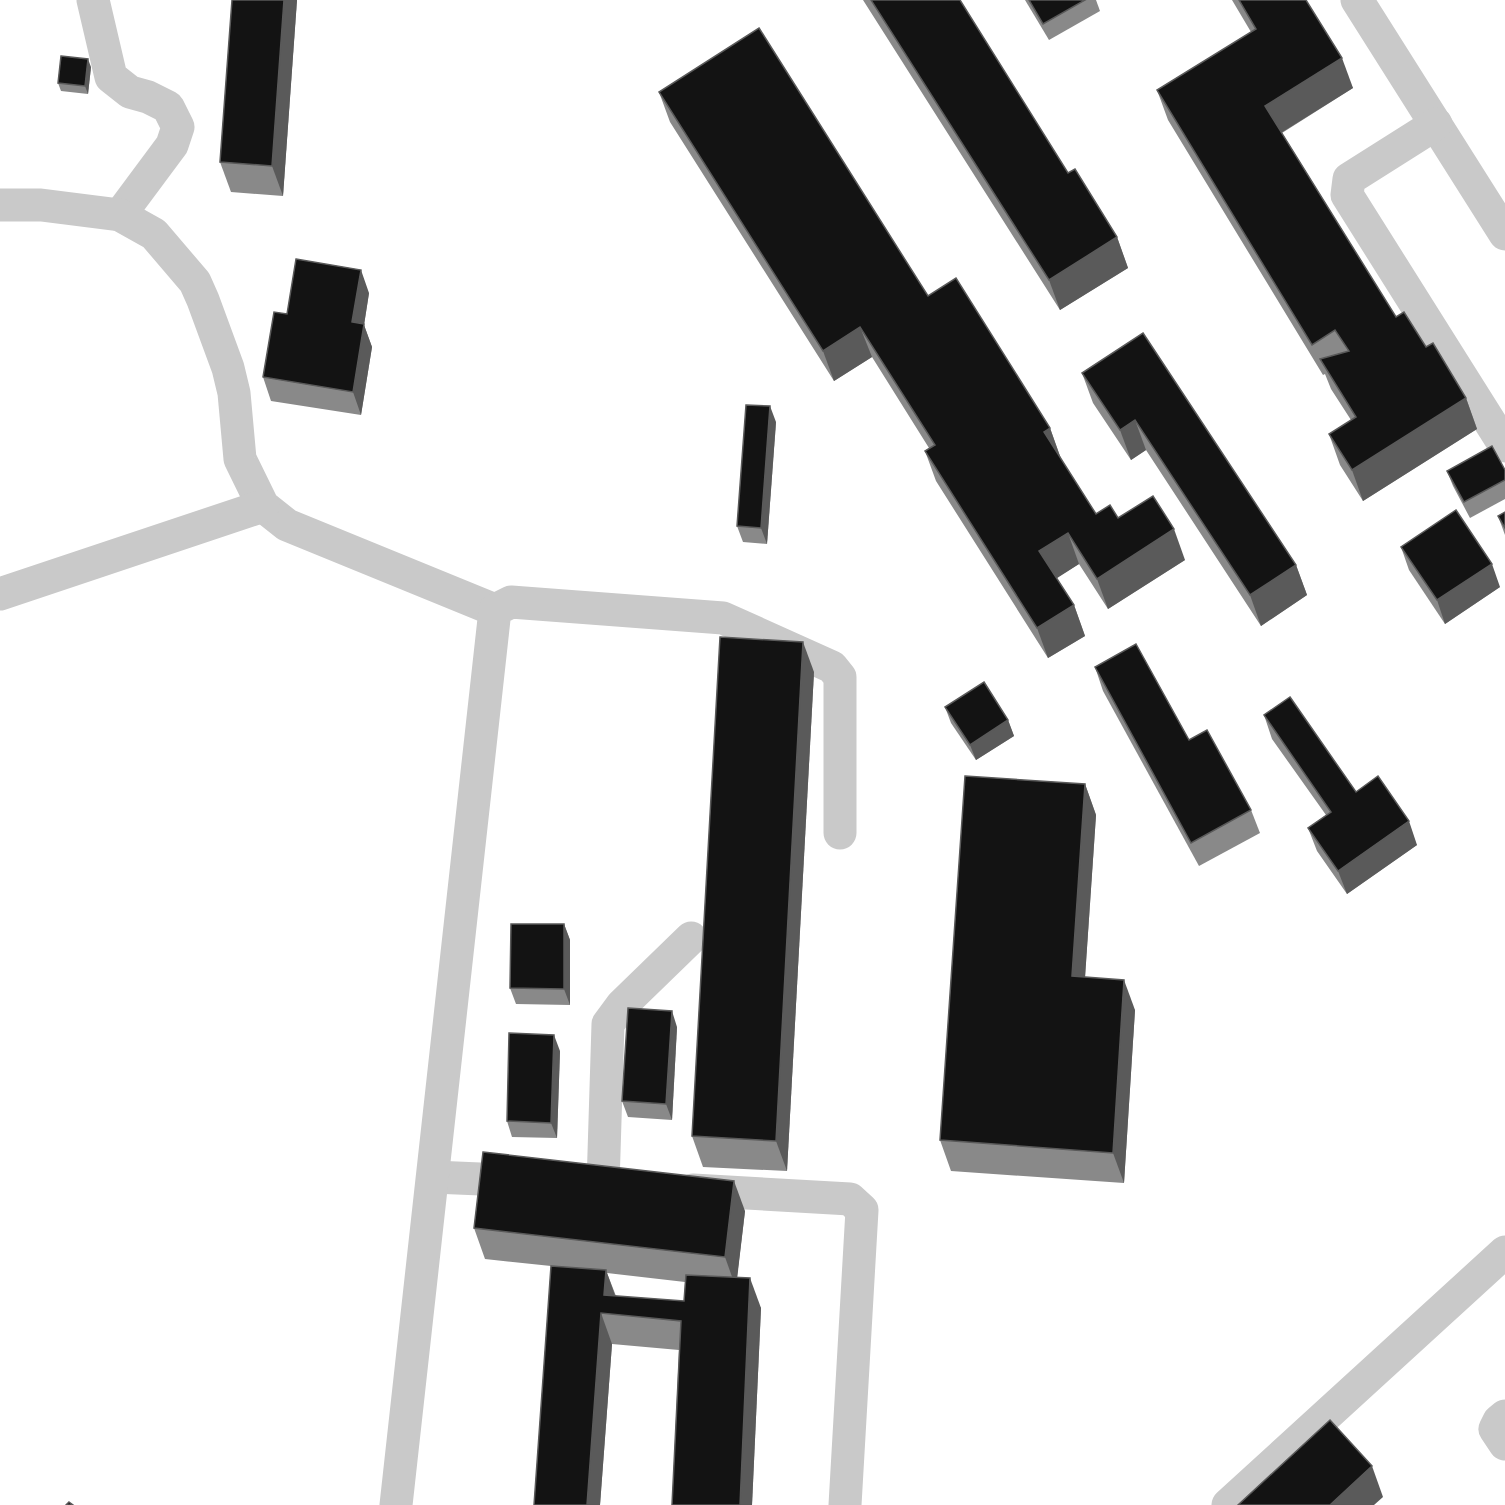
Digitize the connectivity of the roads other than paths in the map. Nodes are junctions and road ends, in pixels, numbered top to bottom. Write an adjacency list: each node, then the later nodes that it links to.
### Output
1 (93, 0): 5 (lane)
2 (1357, 0): 3 (lane)
3 (1436, 124): 6 (lane); 7 (lane)
4 (0, 205): 5 (lane)
5 (120, 215): 8 (lane)
6 (1505, 234)
7 (1504, 444)
8 (262, 506): 9 (lane); 10 (lane)
9 (0, 594)
10 (495, 610): 11 (lane); 13 (lane)
11 (840, 833)
12 (691, 938): 14 (lane)
13 (433, 1177): 14 (lane); 18 (lane)
14 (603, 1185): 19 (lane)
15 (1505, 1252): 20 (lane)
16 (1505, 1416): 17 (lane)
17 (1505, 1444)
18 (396, 1505)
19 (845, 1505)
20 (1228, 1505)

